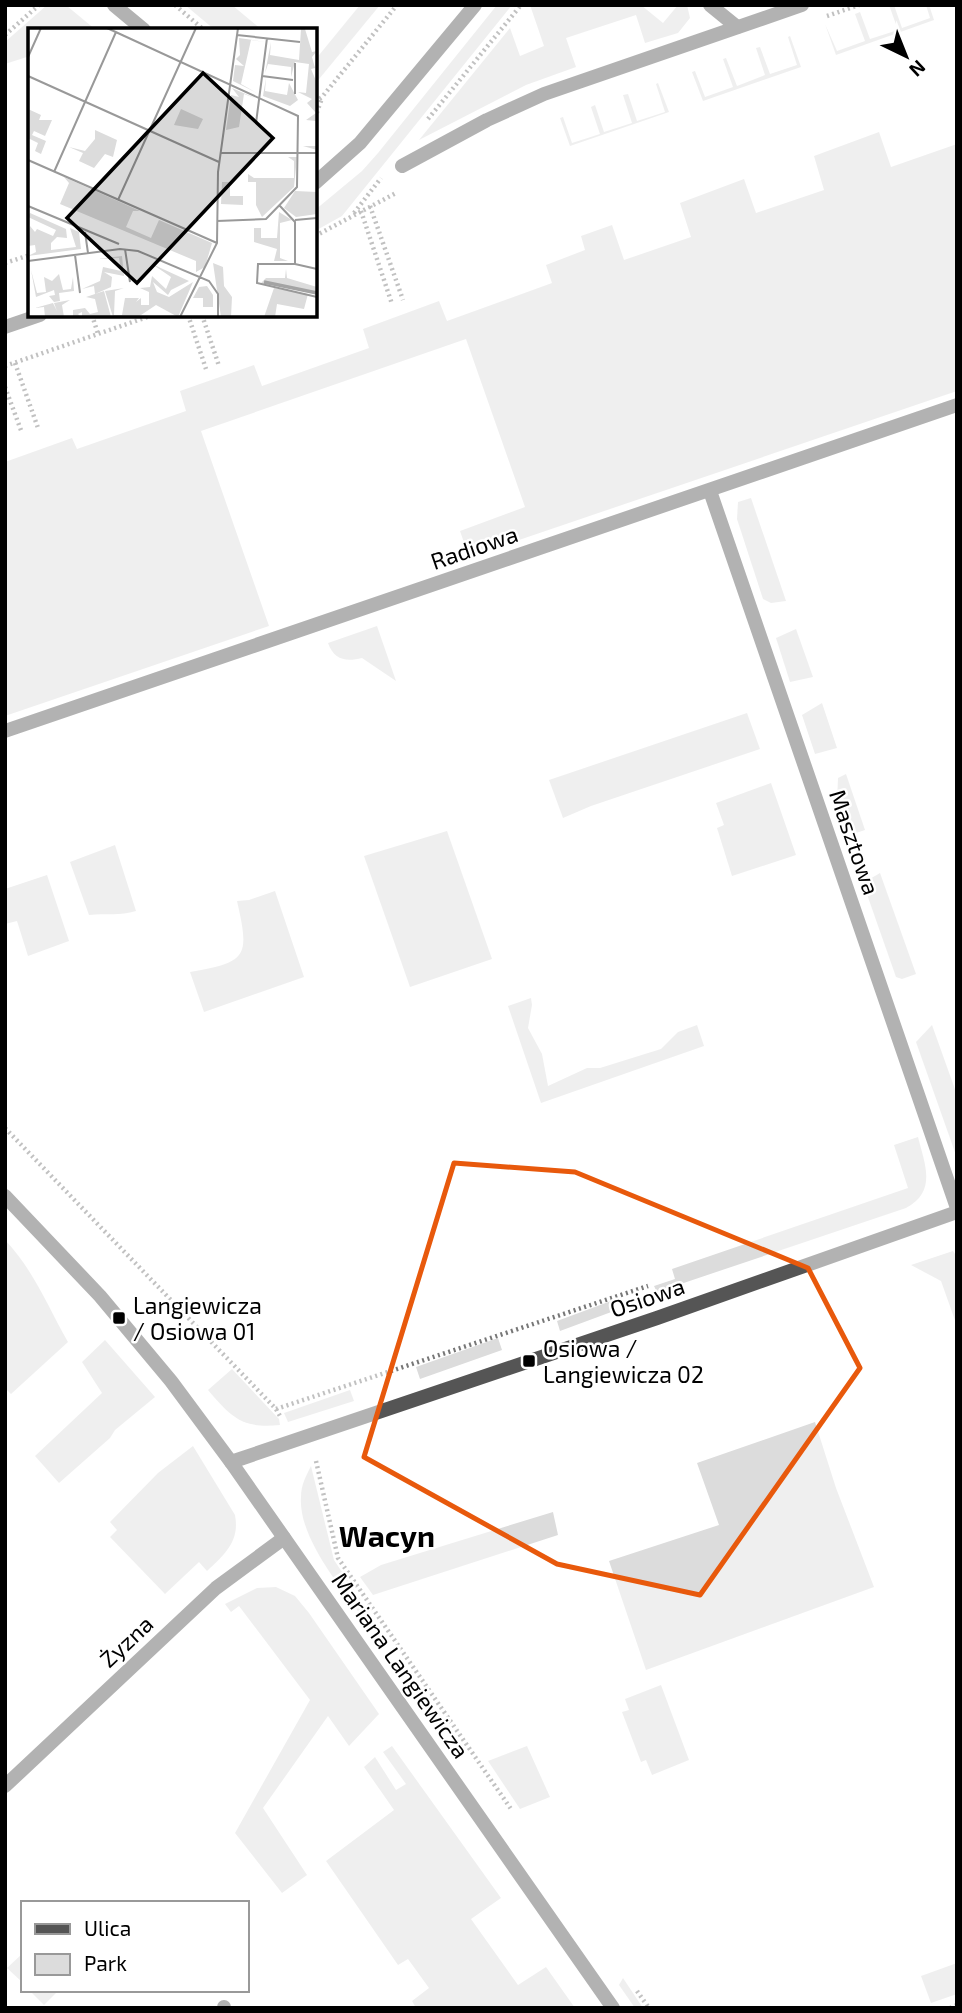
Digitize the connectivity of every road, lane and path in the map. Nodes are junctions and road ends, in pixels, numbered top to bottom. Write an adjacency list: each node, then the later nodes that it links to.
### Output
1 (38, 5): 12 (path)
2 (114, 5): 10 (street)
3 (174, 5): 11 (path)
4 (397, 5): 13 (path)
5 (475, 5): 19 (street)
6 (521, 5): 16 (path)
7 (710, 5): 9 (street)
8 (802, 5): 9 (street)
9 (737, 27): 17 (street)
10 (142, 28)
11 (202, 28)
12 (5, 35)
13 (322, 97): 14 (path); 15 (path)
14 (317, 101)
15 (317, 112)
16 (426, 121)
17 (402, 166)
18 (383, 174): 22 (path)
19 (318, 177)
20 (370, 206): 25 (path)
21 (360, 211): 26 (path)
22 (352, 216)
23 (28, 256): 24 (path)
24 (5, 263)
25 (403, 300)
26 (392, 304)
27 (34, 317): 32 (street)
28 (93, 317): 33 (path)
29 (147, 317): 33 (path)
30 (189, 317): 37 (path)
31 (203, 317): 36 (path)
32 (5, 327)
33 (98, 334): 34 (path)
34 (15, 363): 35 (path); 40 (path)
35 (5, 366)
36 (219, 366)
37 (206, 369)
38 (5, 387): 41 (path)
39 (957, 405): 42 (street, Radiowa)
40 (38, 428)
41 (22, 433)
42 (710, 491): 43 (street, Radiowa); 46 (street, Masztowa)
43 (5, 732)
44 (5, 1128): 48 (path)
45 (5, 1196): 50 (street, Mariana Langiewicza)
46 (957, 1210): 49 (street, Osiowa)
47 (648, 1286): 48 (path)
48 (276, 1409): 49 (path)
49 (294, 1440): 50 (street, Osiowa); 53 (path)
50 (231, 1462): 51 (street, Mariana Langiewicza)
51 (284, 1538): 52 (street, Żyzna); 56 (street, Mariana Langiewicza)
52 (5, 1786)
53 (516, 1817)
54 (633, 1985): 57 (path)
55 (957, 2005): 58 (path)
56 (613, 2008)
57 (649, 2008)
58 (950, 2008)

